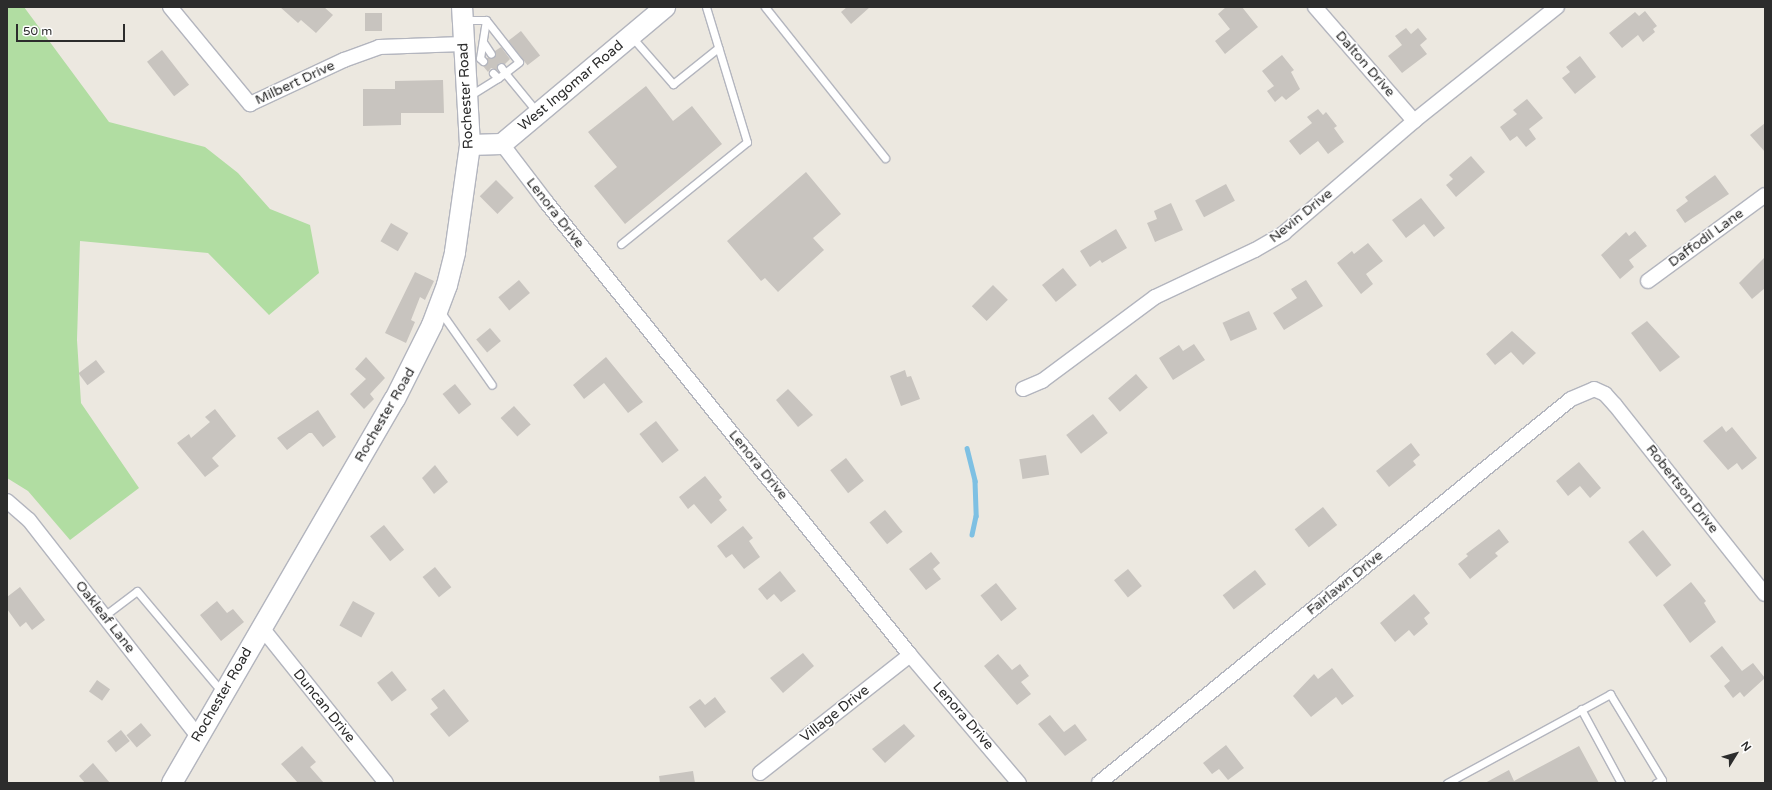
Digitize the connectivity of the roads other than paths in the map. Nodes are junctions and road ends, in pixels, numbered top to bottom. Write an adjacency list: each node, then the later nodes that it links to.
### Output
1 (170, 7): 11 (street, Milbert Drive)
2 (664, 7): 9 (street, West Ingomar Road)
3 (706, 7): 12 (lane)
4 (765, 7): 22 (lane)
5 (1315, 7): 19 (street, Dalton Drive)
6 (1557, 7): 19 (street, Nevin Drive)
7 (462, 13): 8 (lane); 11 (street, Rochester Road)
8 (486, 20): 10 (lane); 16 (lane)
9 (631, 36): 12 (lane); 18 (street, West Ingomar Road)
10 (483, 42): 13 (lane); 14 (lane)
11 (463, 44): 17 (street, Rochester Road)
12 (718, 48): 24 (lane)
13 (491, 54)
14 (483, 61)
15 (501, 67): 16 (lane)
16 (505, 73): 17 (lane); 18 (lane)
17 (466, 98): 21 (street, Rochester Road)
18 (538, 113): 20 (street, West Ingomar Road)
19 (1414, 121): 29 (street, Nevin Drive)
20 (502, 144): 21 (street); 35 (street, Lenora Drive)
21 (470, 145): 26 (street, Rochester Road)
22 (885, 158)
23 (1765, 195): 25 (street, Daffodil Lane)
24 (621, 244)
25 (1648, 281)
26 (438, 309): 27 (lane); 34 (street, Rochester Road)
27 (492, 385)
28 (1594, 388): 31 (street, Robertson Drive); 43 (street, Fairlawn Drive)
29 (1023, 389)
30 (7, 501): 33 (street, Oakleaf Lane)
31 (1760, 578): 32 (street, Robertson Drive)
32 (1765, 594)
33 (104, 616): 36 (lane); 38 (street, Oakleaf Lane)
34 (262, 628): 36 (street, Rochester Road); 41 (street, Duncan Drive)
35 (910, 654): 39 (street, Village Drive); 42 (street, Lenora Drive)
36 (223, 694): 38 (street, Rochester Road)
37 (1581, 709): 44 (lane); 45 (lane); 46 (lane)
38 (198, 736): 40 (street, Rochester Road)
39 (760, 773)
40 (172, 783)
41 (386, 783)
42 (1019, 783)
43 (1099, 783)
44 (1447, 783)
45 (1621, 783)
46 (1656, 783)

